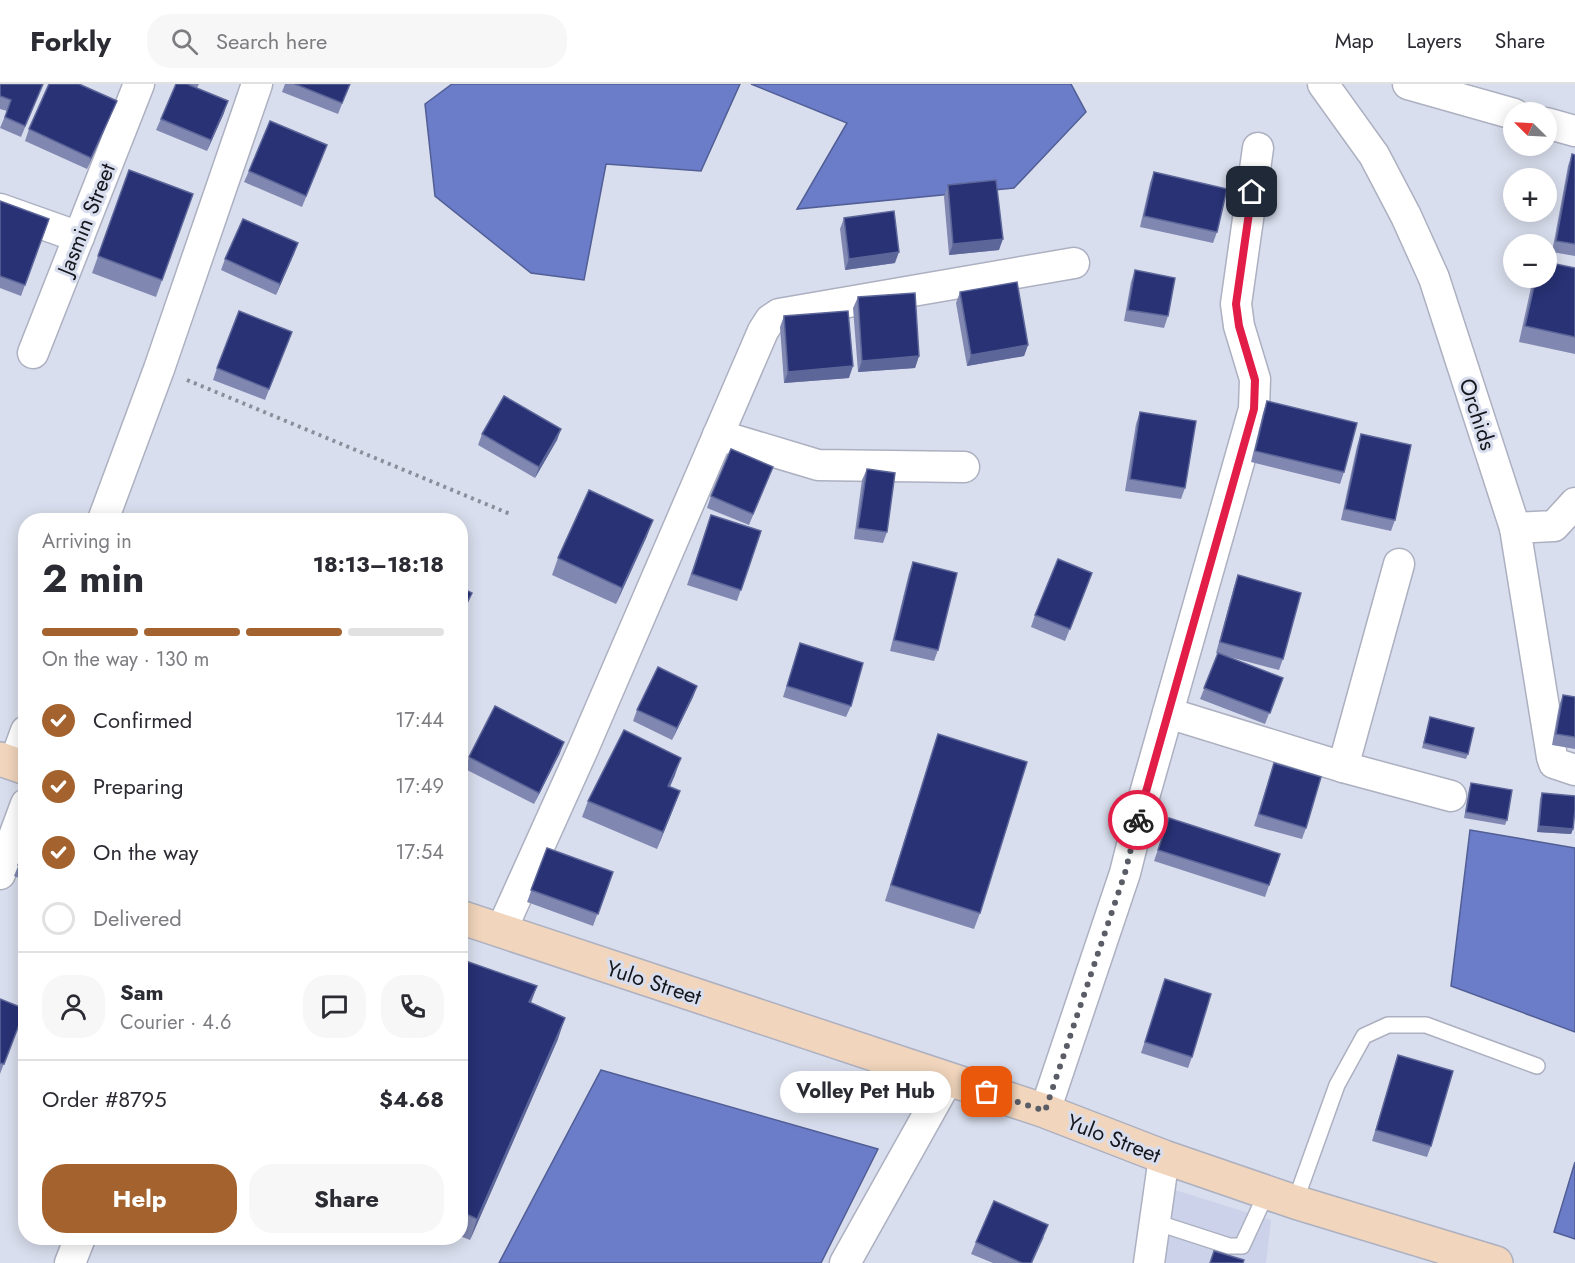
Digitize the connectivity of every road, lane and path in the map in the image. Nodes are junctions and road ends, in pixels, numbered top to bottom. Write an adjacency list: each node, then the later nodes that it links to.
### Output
1 (257, 84): 13 (street)
2 (1323, 84): 19 (street, Orchids)
3 (1408, 84): 5 (street)
4 (126, 97): 10 (street, Jasmin Street)
5 (1503, 111)
6 (1557, 126): 7 (street)
7 (1575, 131)
8 (1258, 148): 21 (street)
9 (0, 209): 10 (street)
10 (79, 237): 12 (street, Jasmin Street)
11 (1074, 263): 14 (street)
12 (33, 353)
13 (159, 369): 17 (street); 18 (path)
14 (718, 435): 15 (street); 28 (street)
15 (964, 467)
16 (1575, 503): 19 (street)
17 (106, 513)
18 (510, 514)
19 (1515, 528): 23 (street, Orchids)
20 (1399, 564): 22 (street)
21 (1168, 713): 22 (street); 31 (street)
22 (1343, 767): 24 (street)
23 (1569, 769)
24 (1451, 796)
25 (18, 826): 26 (street)
26 (0, 874)
27 (468, 920): 28 (main road, Yulo Street)
28 (501, 931): 30 (main road, Yulo Street)
29 (1537, 1066): 33 (lane)
30 (948, 1079): 31 (main road, Yulo Street); 37 (street)
31 (1045, 1111): 32 (main road, Yulo Street)
32 (1164, 1157): 33 (main road, Yulo Street); 34 (street)
33 (1281, 1197): 34 (lane); 39 (main road, Yulo Street)
34 (1155, 1222): 38 (street)
35 (77, 1245): 36 (street)
36 (70, 1263)
37 (845, 1263)
38 (1149, 1263)
39 (1496, 1263)

